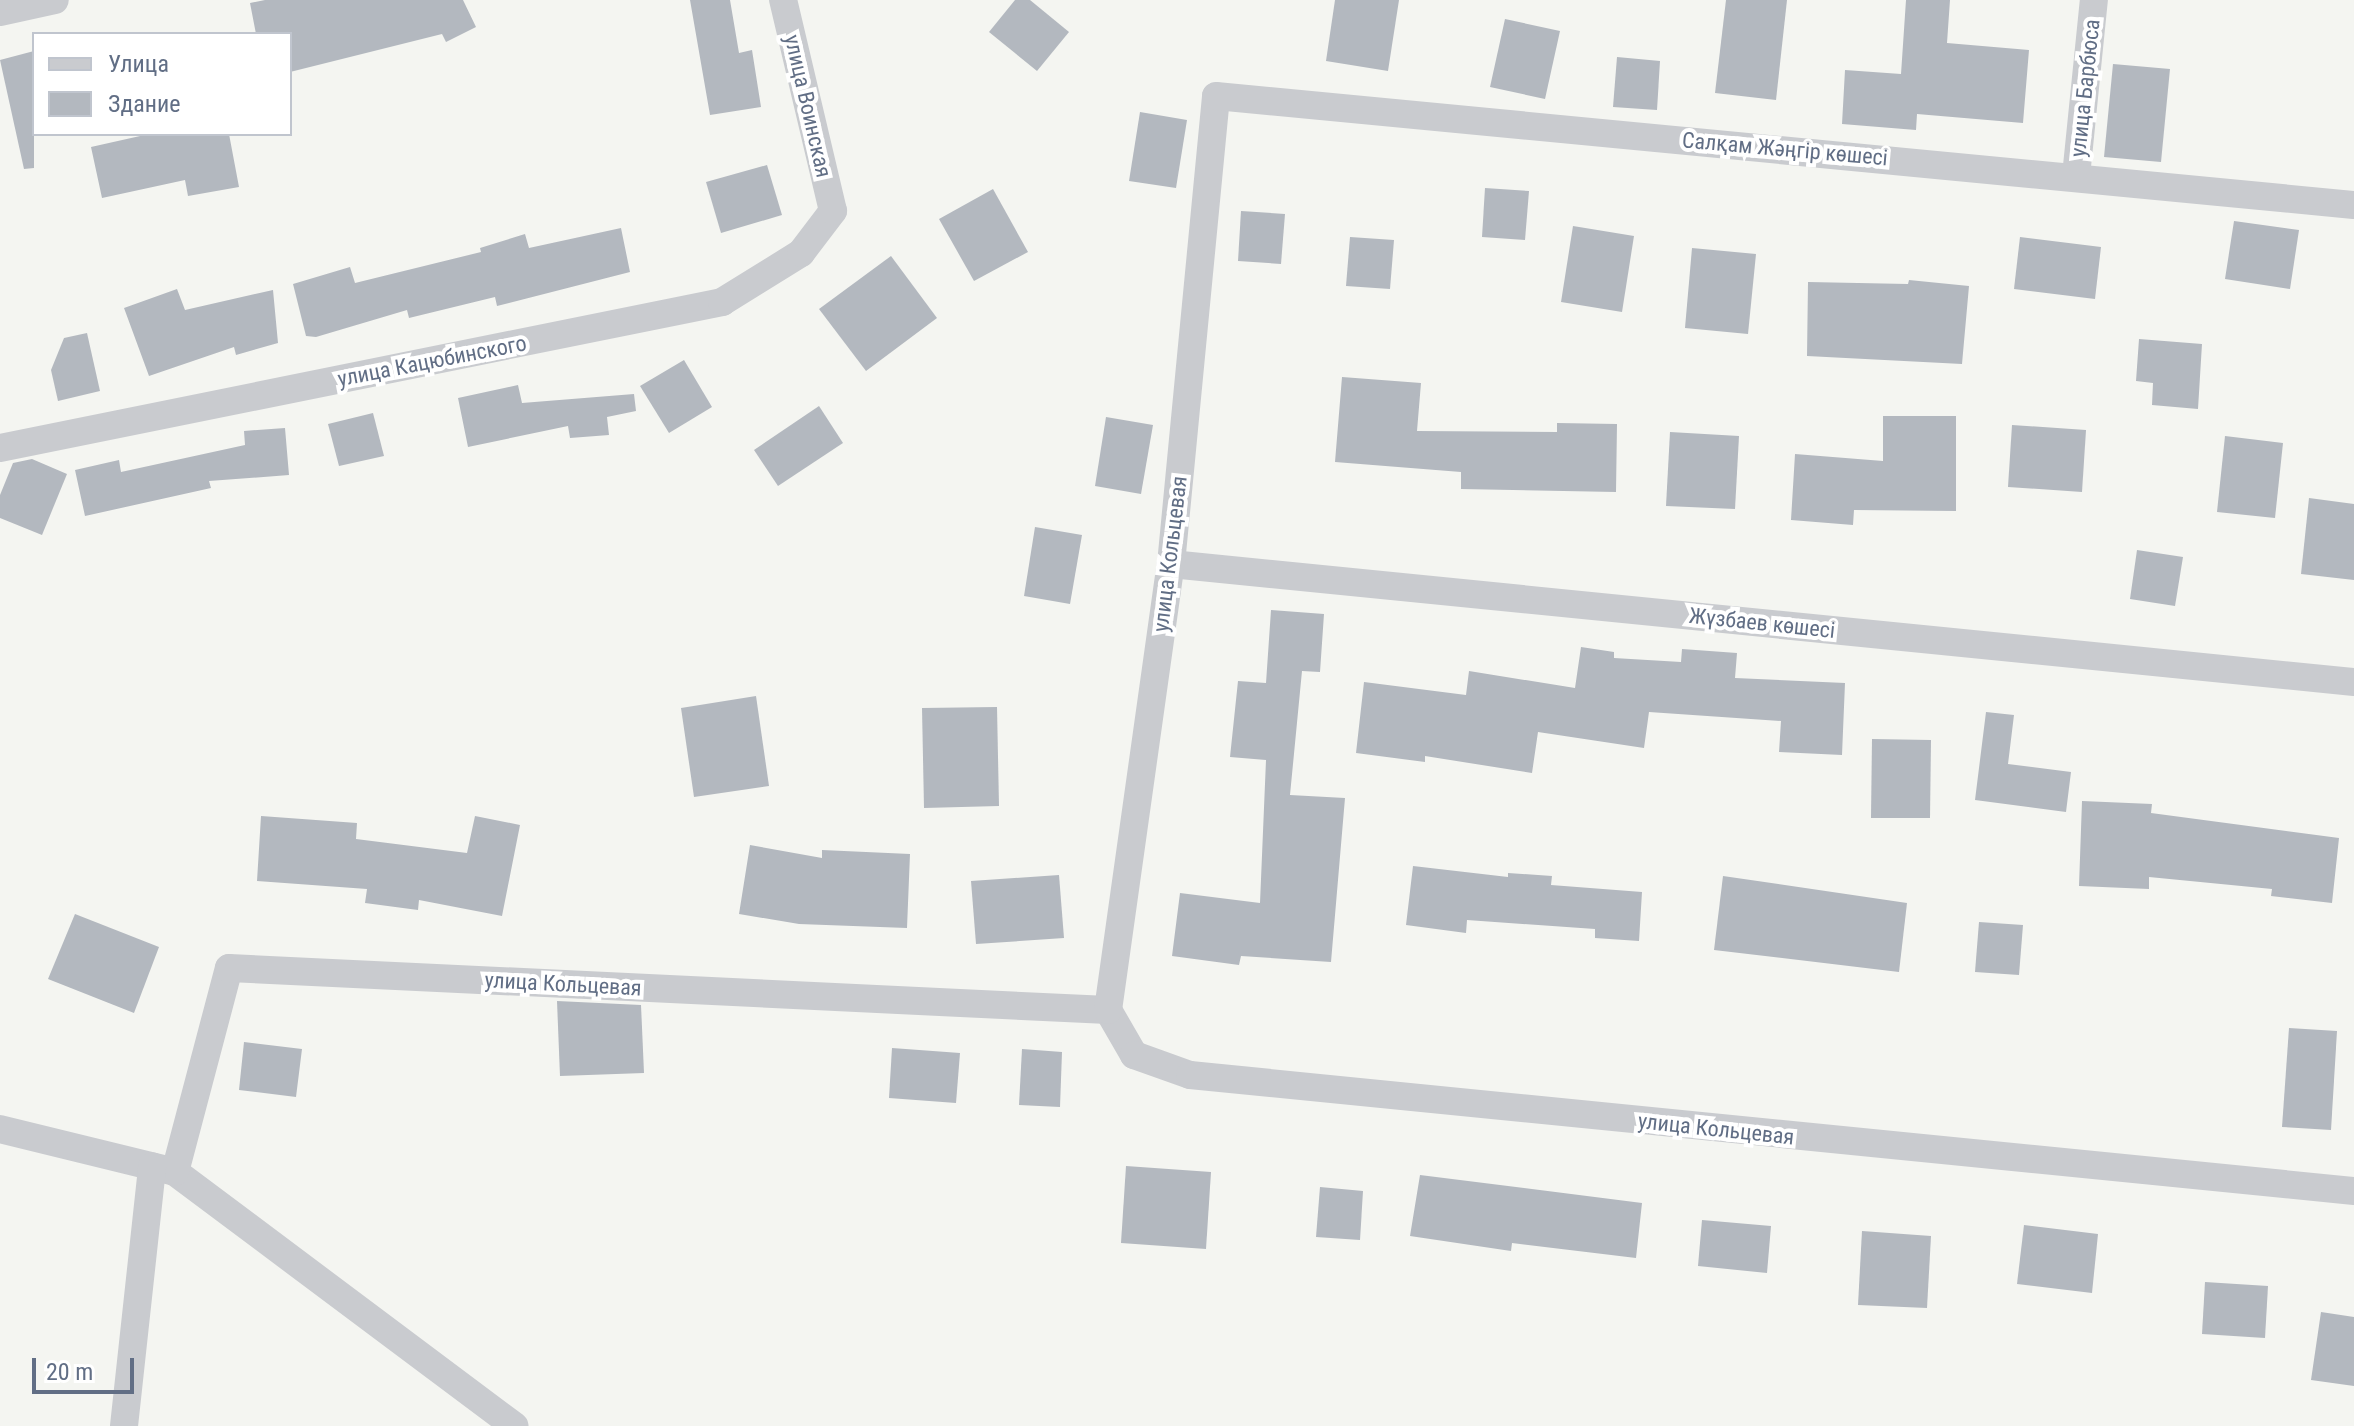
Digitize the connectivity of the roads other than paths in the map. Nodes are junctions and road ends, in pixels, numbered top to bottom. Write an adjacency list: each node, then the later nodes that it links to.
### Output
1 (55, 0): 4 (street)
2 (783, 0): 8 (street, улица Воинская)
3 (2094, 0): 6 (street, улица Барбюса)
4 (0, 12)
5 (1216, 96): 6 (street, Салқам Жәңгір көшесі); 10 (street, улица Кольцевая)
6 (2076, 176): 7 (street, Салқам Жәңгір көшесі)
7 (2354, 205)
8 (833, 211): 9 (street, улица Кацюбинского)
9 (0, 448)
10 (1171, 564): 11 (street, Жүзбаев көшесі); 12 (street, улица Кольцевая)
11 (2354, 682)
12 (1108, 1010): 14 (street, улица Кольцевая); 15 (street, улица Кольцевая)
13 (0, 1129): 14 (street)
14 (164, 1169): 16 (street); 17 (street)
15 (2354, 1191)
16 (124, 1426)
17 (515, 1426)

